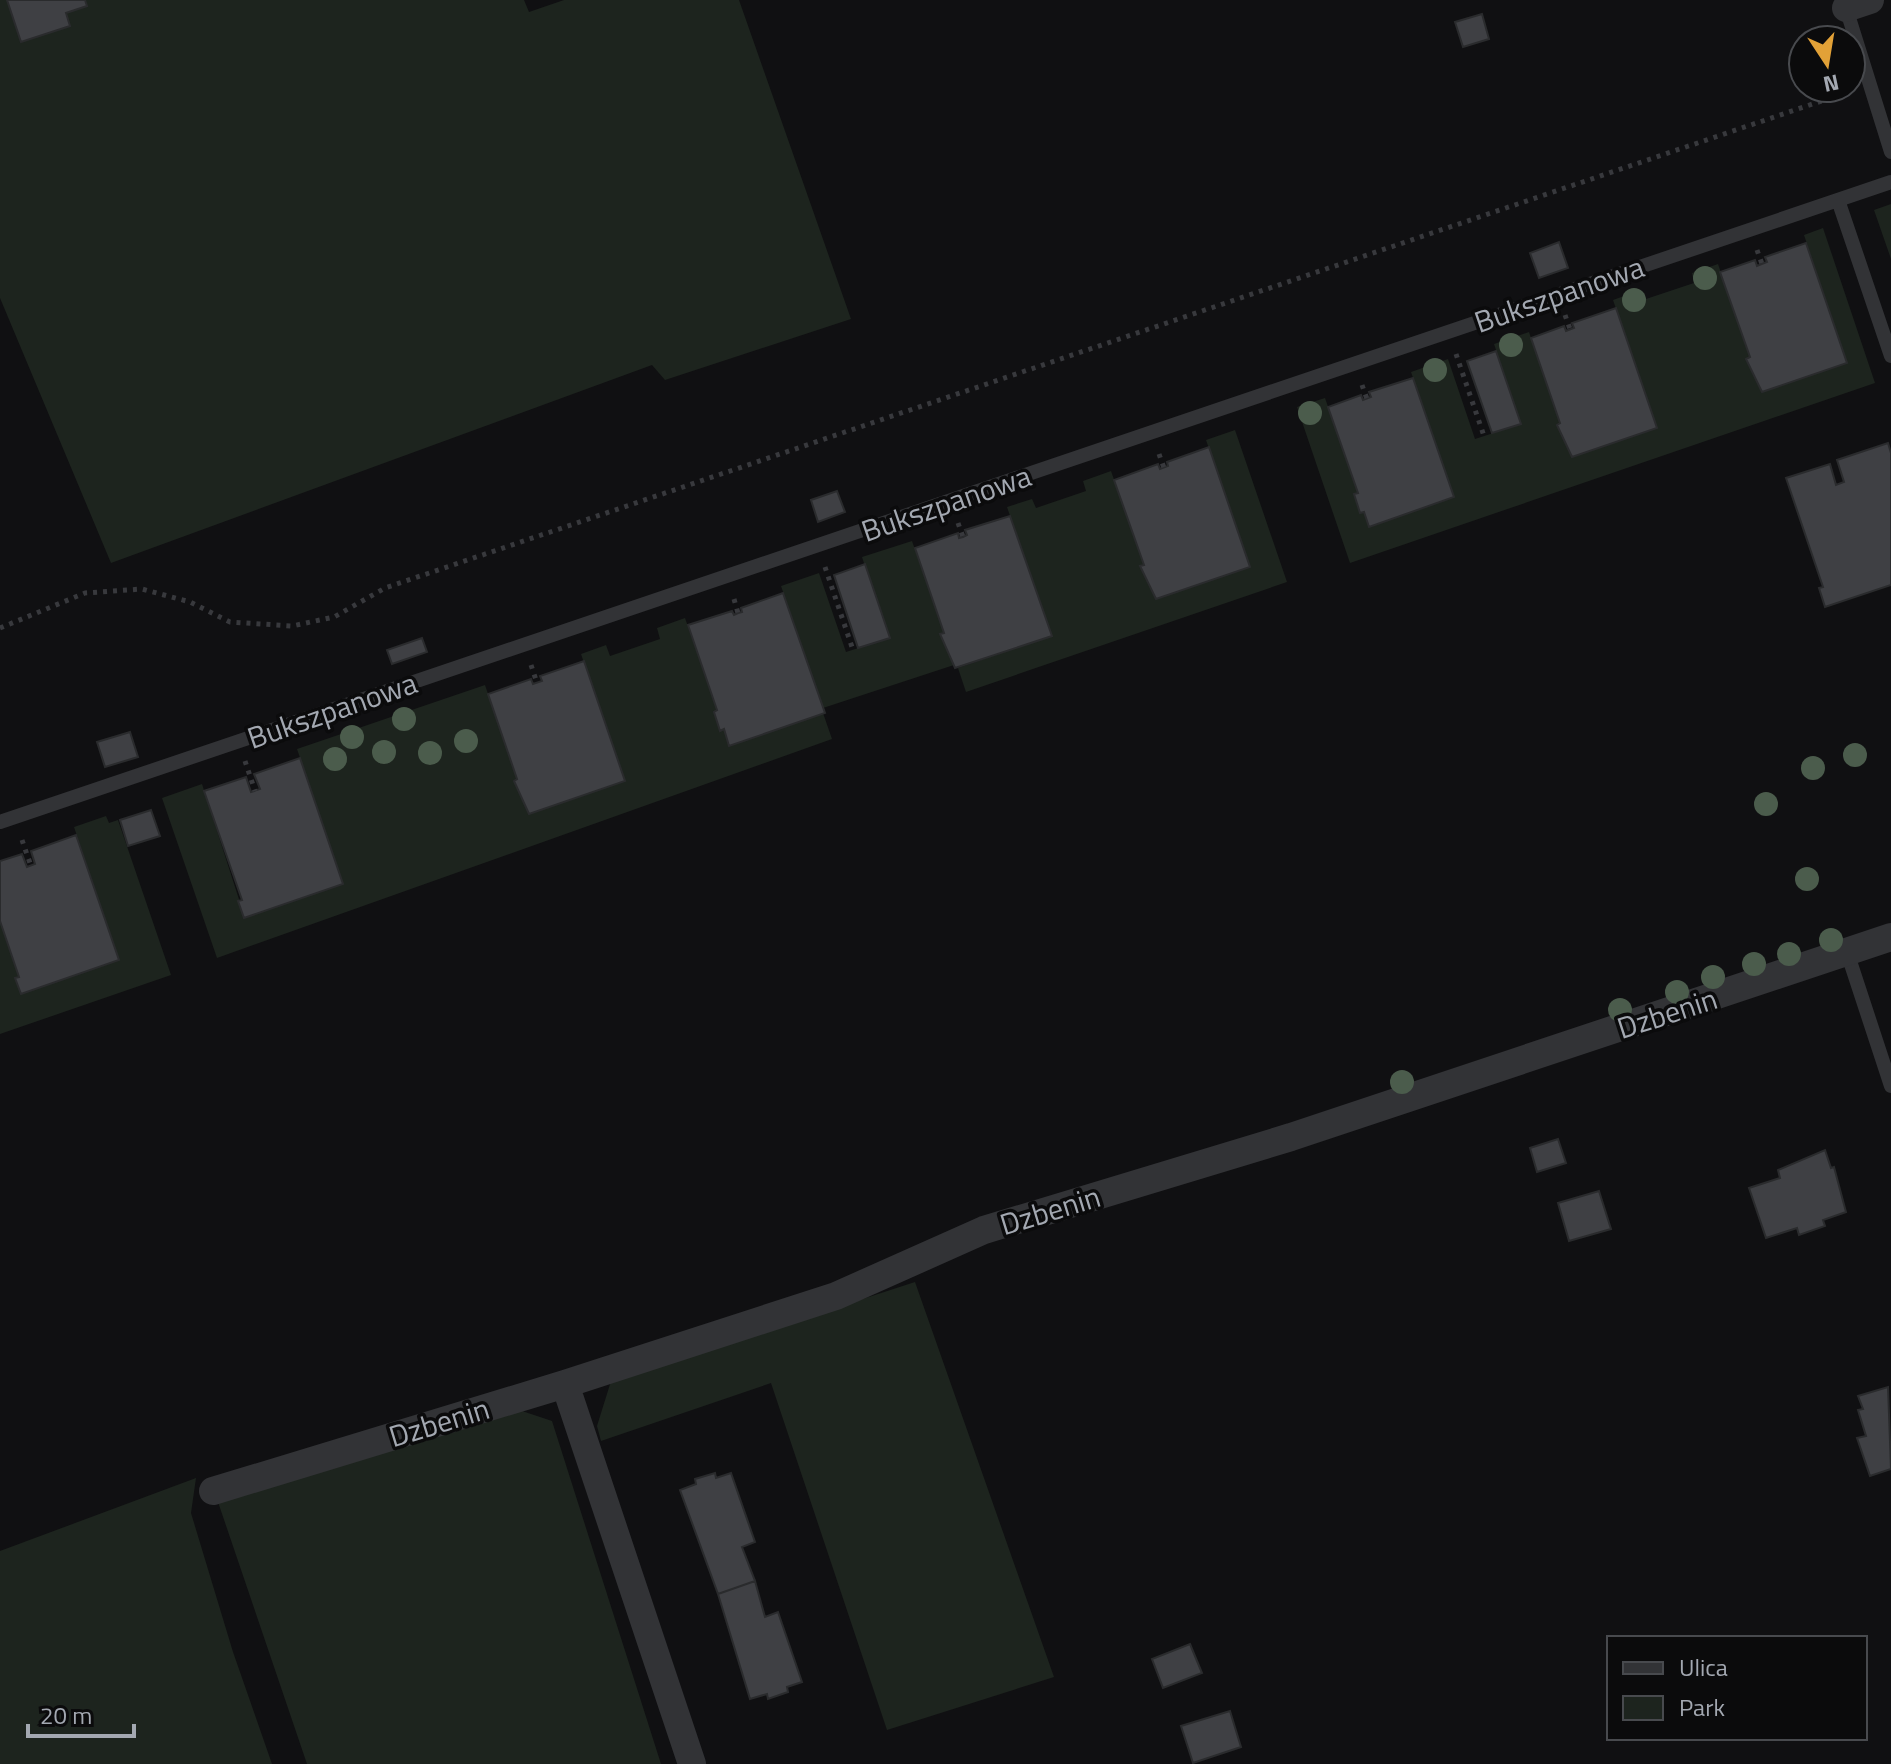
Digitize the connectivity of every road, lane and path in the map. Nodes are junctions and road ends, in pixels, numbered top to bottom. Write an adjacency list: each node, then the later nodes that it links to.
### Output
1 (1858, 4): 2 (lane)
2 (1870, 84): 3 (lane); 12 (path)
3 (1891, 152)
4 (1891, 182): 5 (lane, Bukszpanowa)
5 (1838, 200): 7 (lane); 18 (lane, Bukszpanowa)
6 (1454, 348): 8 (path)
7 (1891, 356)
8 (1484, 436)
9 (824, 562): 13 (path)
10 (732, 594): 11 (path)
11 (738, 613)
12 (0, 628)
13 (853, 650)
14 (531, 663): 15 (path)
15 (537, 683)
16 (245, 761): 17 (path)
17 (255, 791)
18 (0, 822)
19 (21, 838): 20 (path)
20 (31, 866)
21 (1891, 937): 22 (street, Dzbenin)
22 (1847, 952): 23 (lane); 24 (street, Dzbenin)
23 (1891, 1086)
24 (565, 1384): 25 (street, Dzbenin); 26 (street)
25 (213, 1491)
26 (692, 1764)

